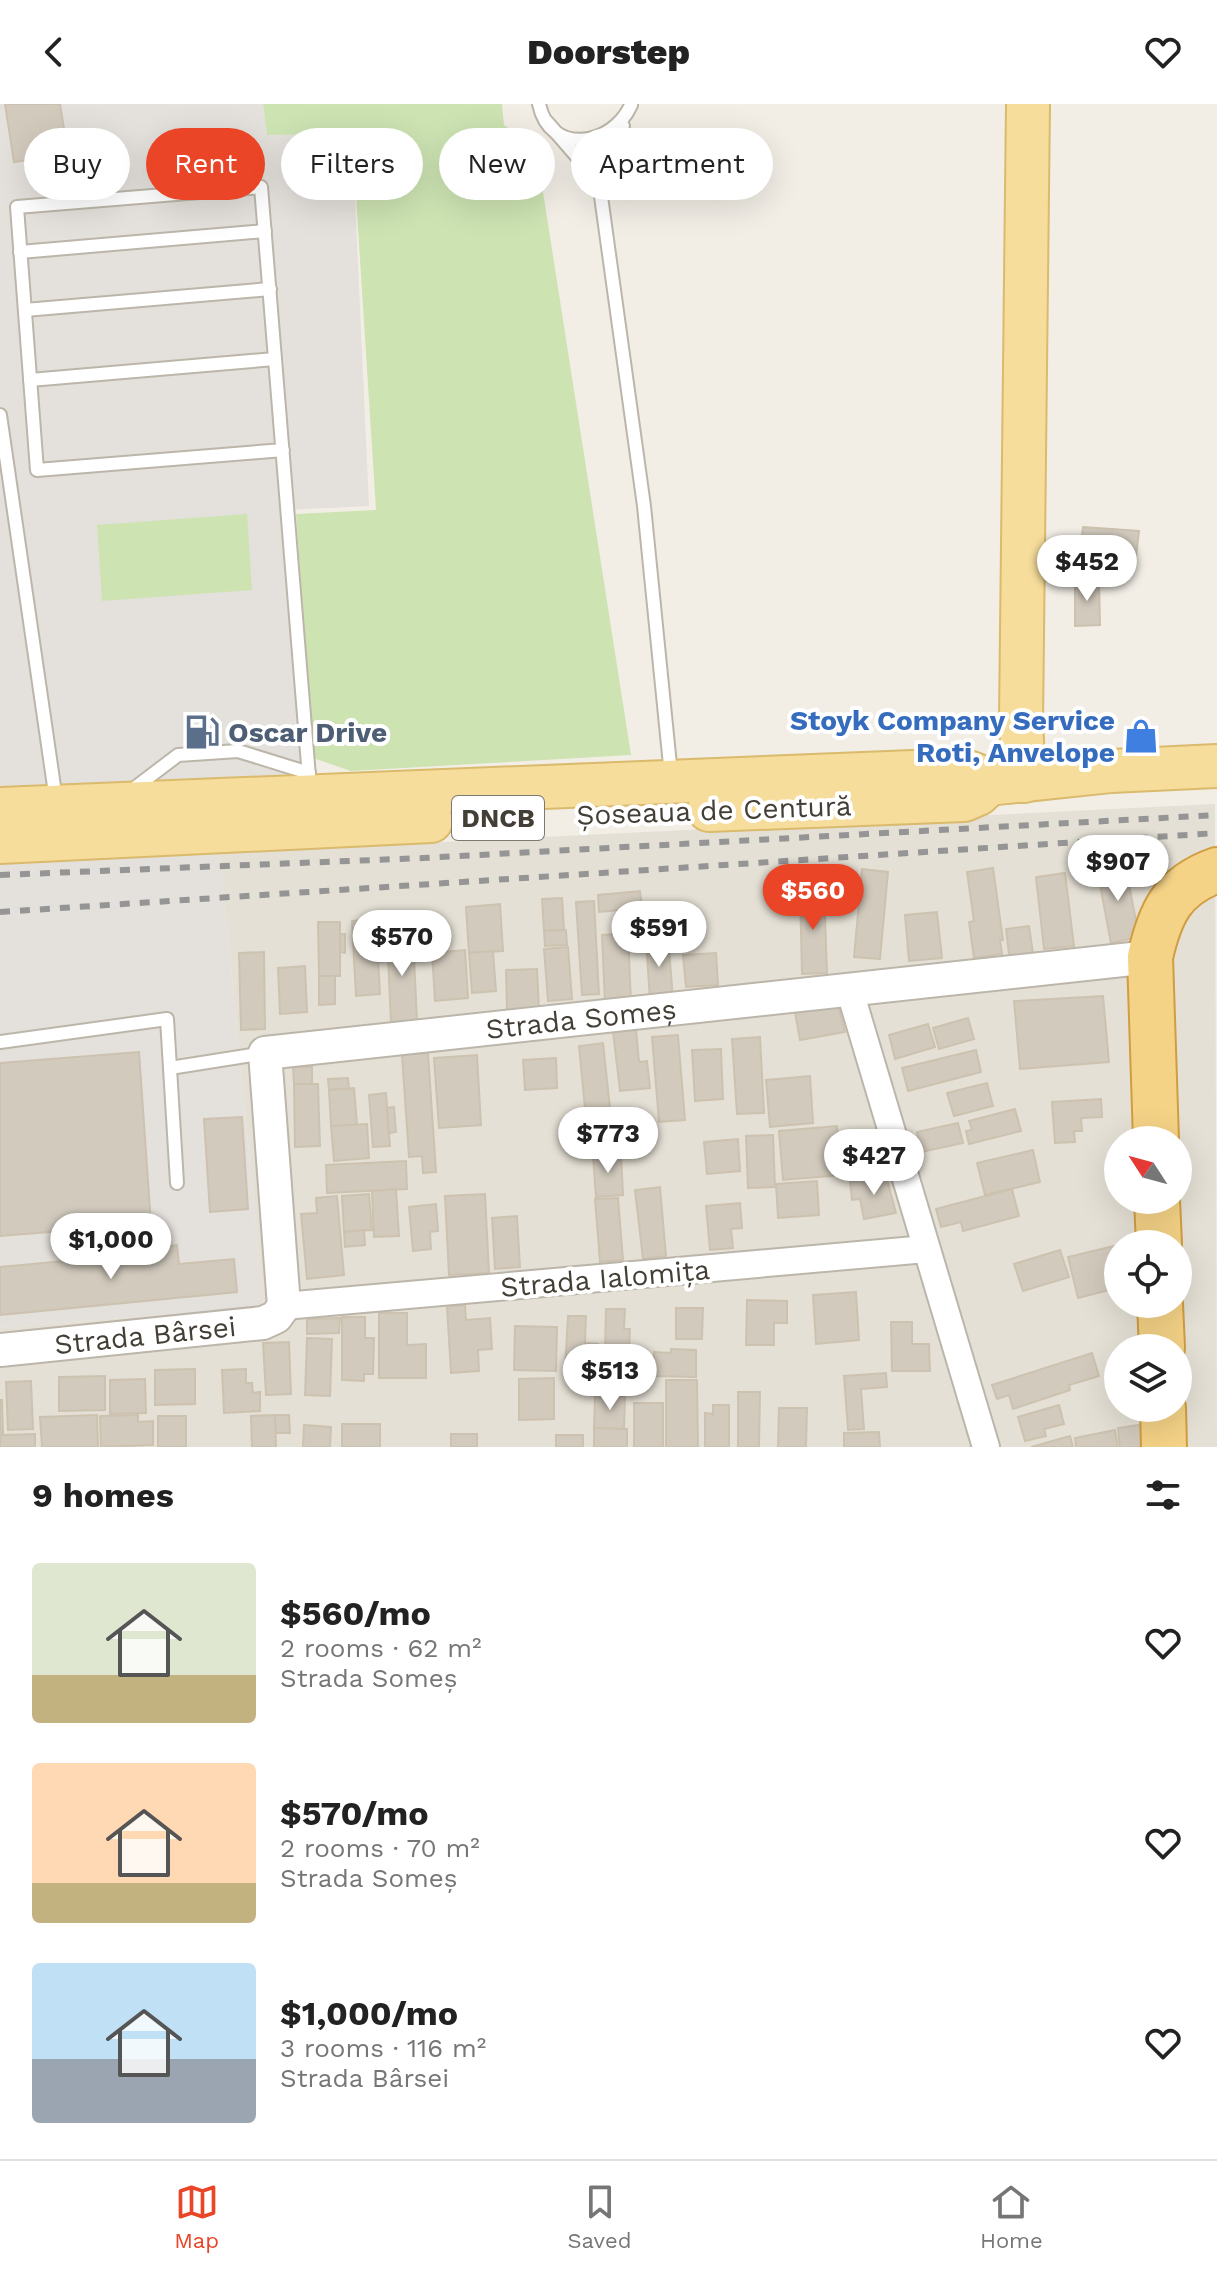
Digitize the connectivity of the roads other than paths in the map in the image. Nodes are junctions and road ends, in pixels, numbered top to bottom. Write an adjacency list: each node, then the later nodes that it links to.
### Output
1 (539, 104): 4 (lane)
2 (1028, 104): 18 (main road)
3 (631, 105): 4 (lane); 5 (lane)
4 (547, 122): 6 (lane)
5 (621, 128)
6 (571, 150)
7 (602, 200): 17 (lane)
8 (265, 231): 9 (lane); 9 (lane); 10 (lane)
9 (20, 252): 11 (lane)
10 (270, 289): 11 (lane); 12 (lane)
11 (25, 310): 13 (lane)
12 (275, 359): 13 (lane); 15 (lane)
13 (30, 380): 15 (lane)
14 (0, 415): 20 (lane)
15 (283, 450): 19 (lane)
16 (1217, 766): 18 (main road, Șoseaua de Centură / DNCB)
17 (672, 782): 18 (main road, Șoseaua de Centură / DNCB); 19 (main road, Șoseaua de Centură / DNCB)
18 (1007, 782): 22 (main road, Șoseaua de Centură / DNCB)
19 (309, 785): 20 (main road, Șoseaua de Centură / DNCB)
20 (57, 807): 21 (main road, Șoseaua de Centură / DNCB)
21 (0, 809)
22 (0, 842)
23 (1217, 870): 24 (highway)
24 (1150, 957): 25 (street, Strada Someș); 29 (highway)
25 (849, 988): 27 (street, Strada Someș); 31 (street)
26 (0, 1042): 28 (lane)
27 (265, 1053): 28 (lane); 32 (street)
28 (170, 1068): 30 (lane)
29 (1156, 1126)
30 (177, 1183)
31 (926, 1249): 32 (street, Strada Ialomița); 35 (street)
32 (284, 1306): 33 (street, Strada Bârsei)
33 (0, 1350)
34 (1163, 1422): 36 (highway)
35 (986, 1447)
36 (1164, 1447)

